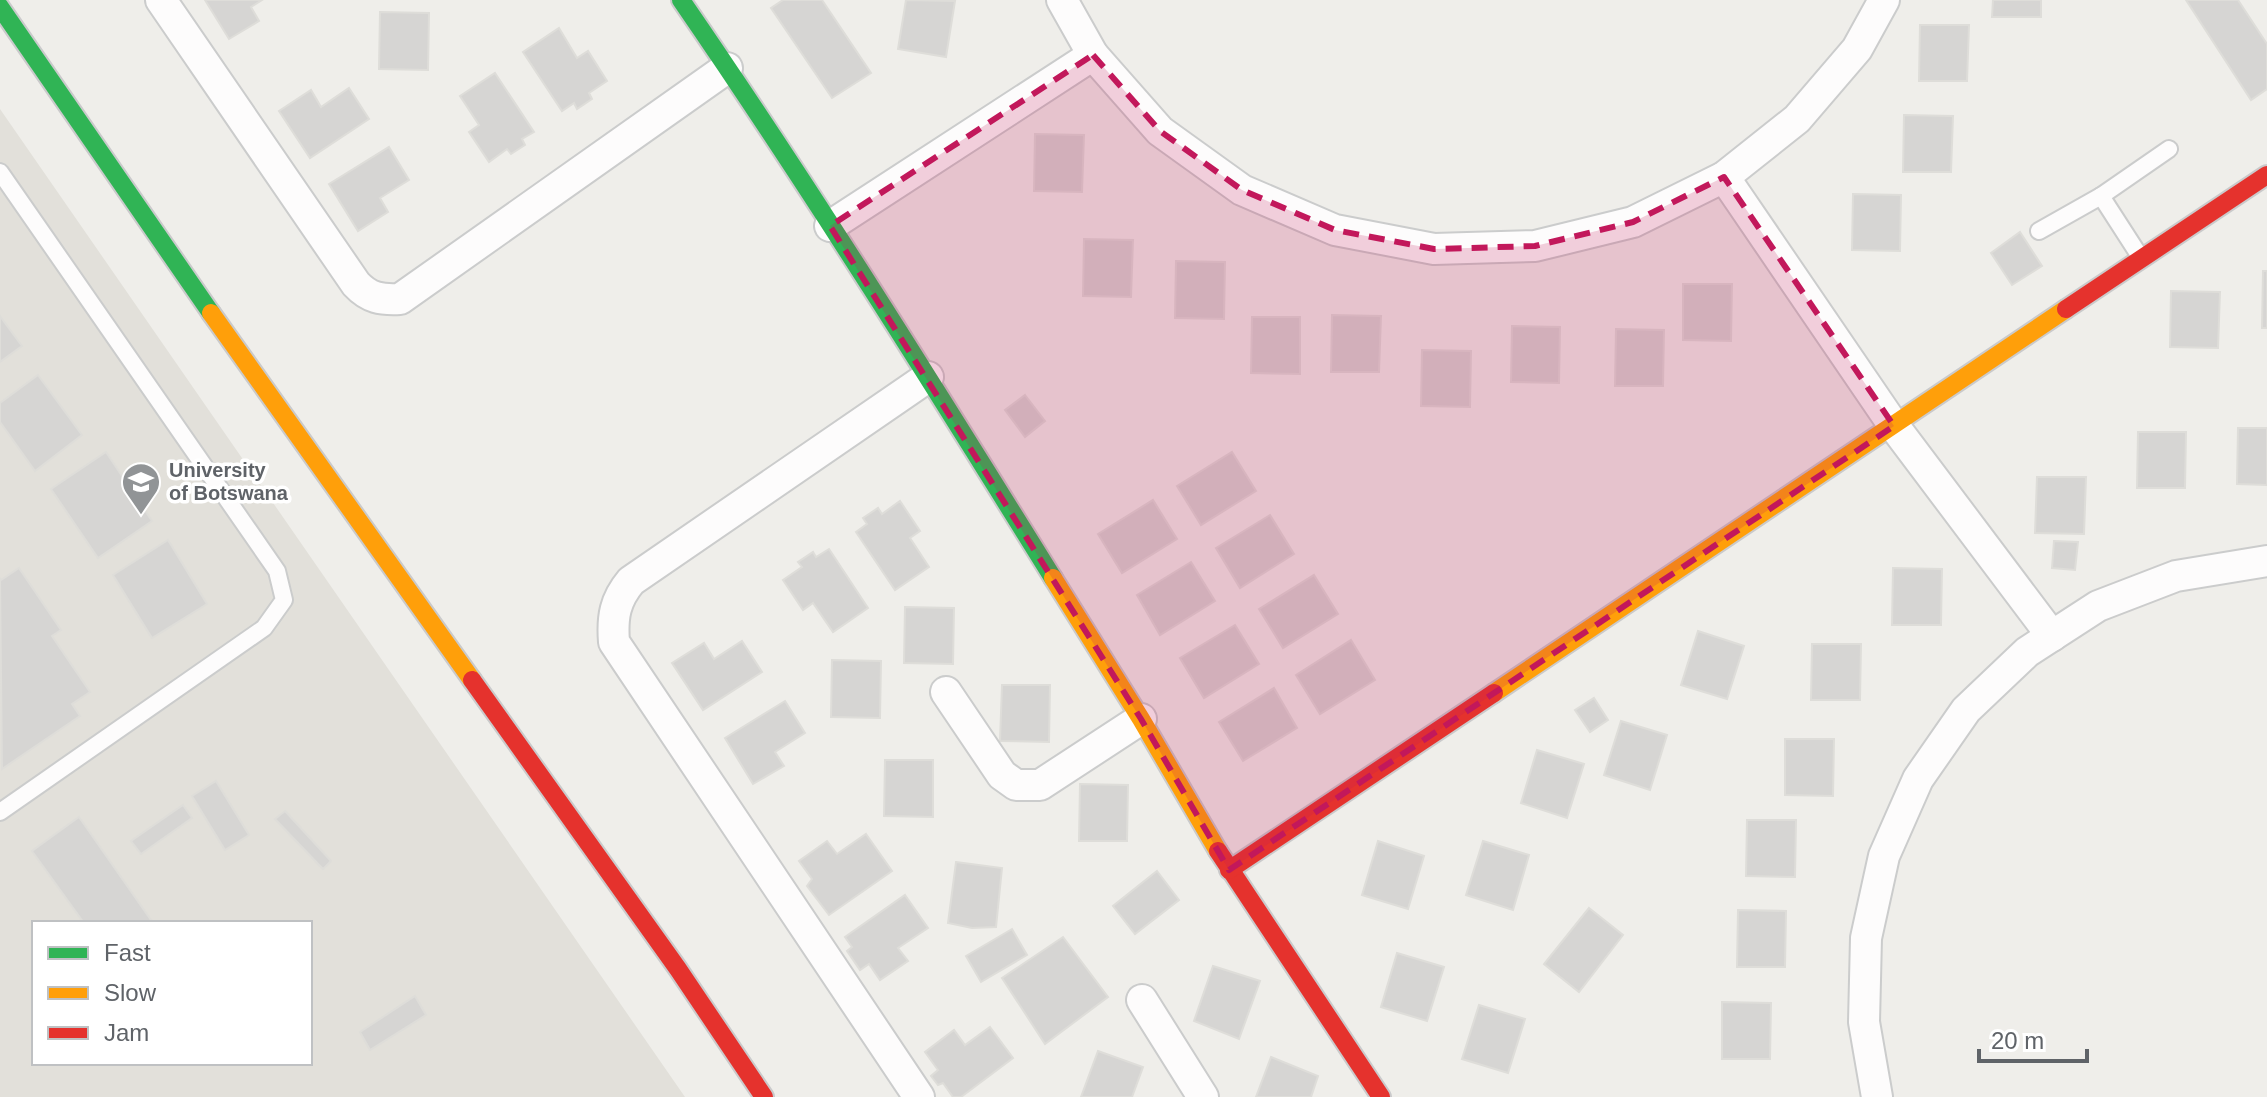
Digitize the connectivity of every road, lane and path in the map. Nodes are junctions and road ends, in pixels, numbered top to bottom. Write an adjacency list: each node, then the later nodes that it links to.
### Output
1 (161, 0): 7 (street)
2 (681, 0): 7 (street)
3 (1062, 0): 6 (street)
4 (1884, 0): 11 (street)
5 (0, 7): 25 (street)
6 (1093, 55): 11 (street); 13 (street)
7 (727, 68): 13 (street)
8 (2169, 149): 12 (lane)
9 (0, 172): 22 (lane)
10 (2267, 175): 15 (street)
11 (1724, 177): 17 (street)
12 (2101, 196): 14 (lane); 15 (lane)
13 (830, 226): 16 (street)
14 (2039, 231)
15 (2142, 259): 17 (street)
16 (928, 377): 21 (street); 26 (street)
17 (1894, 426): 19 (street); 23 (street)
18 (2267, 561): 19 (street)
19 (2052, 636): 29 (street)
20 (946, 692): 21 (street)
21 (1141, 719): 23 (street)
22 (0, 812)
23 (1229, 870): 28 (street)
24 (1142, 1000): 27 (street)
25 (764, 1097)
26 (919, 1097)
27 (1203, 1097)
28 (1381, 1097)
29 (1877, 1097)

